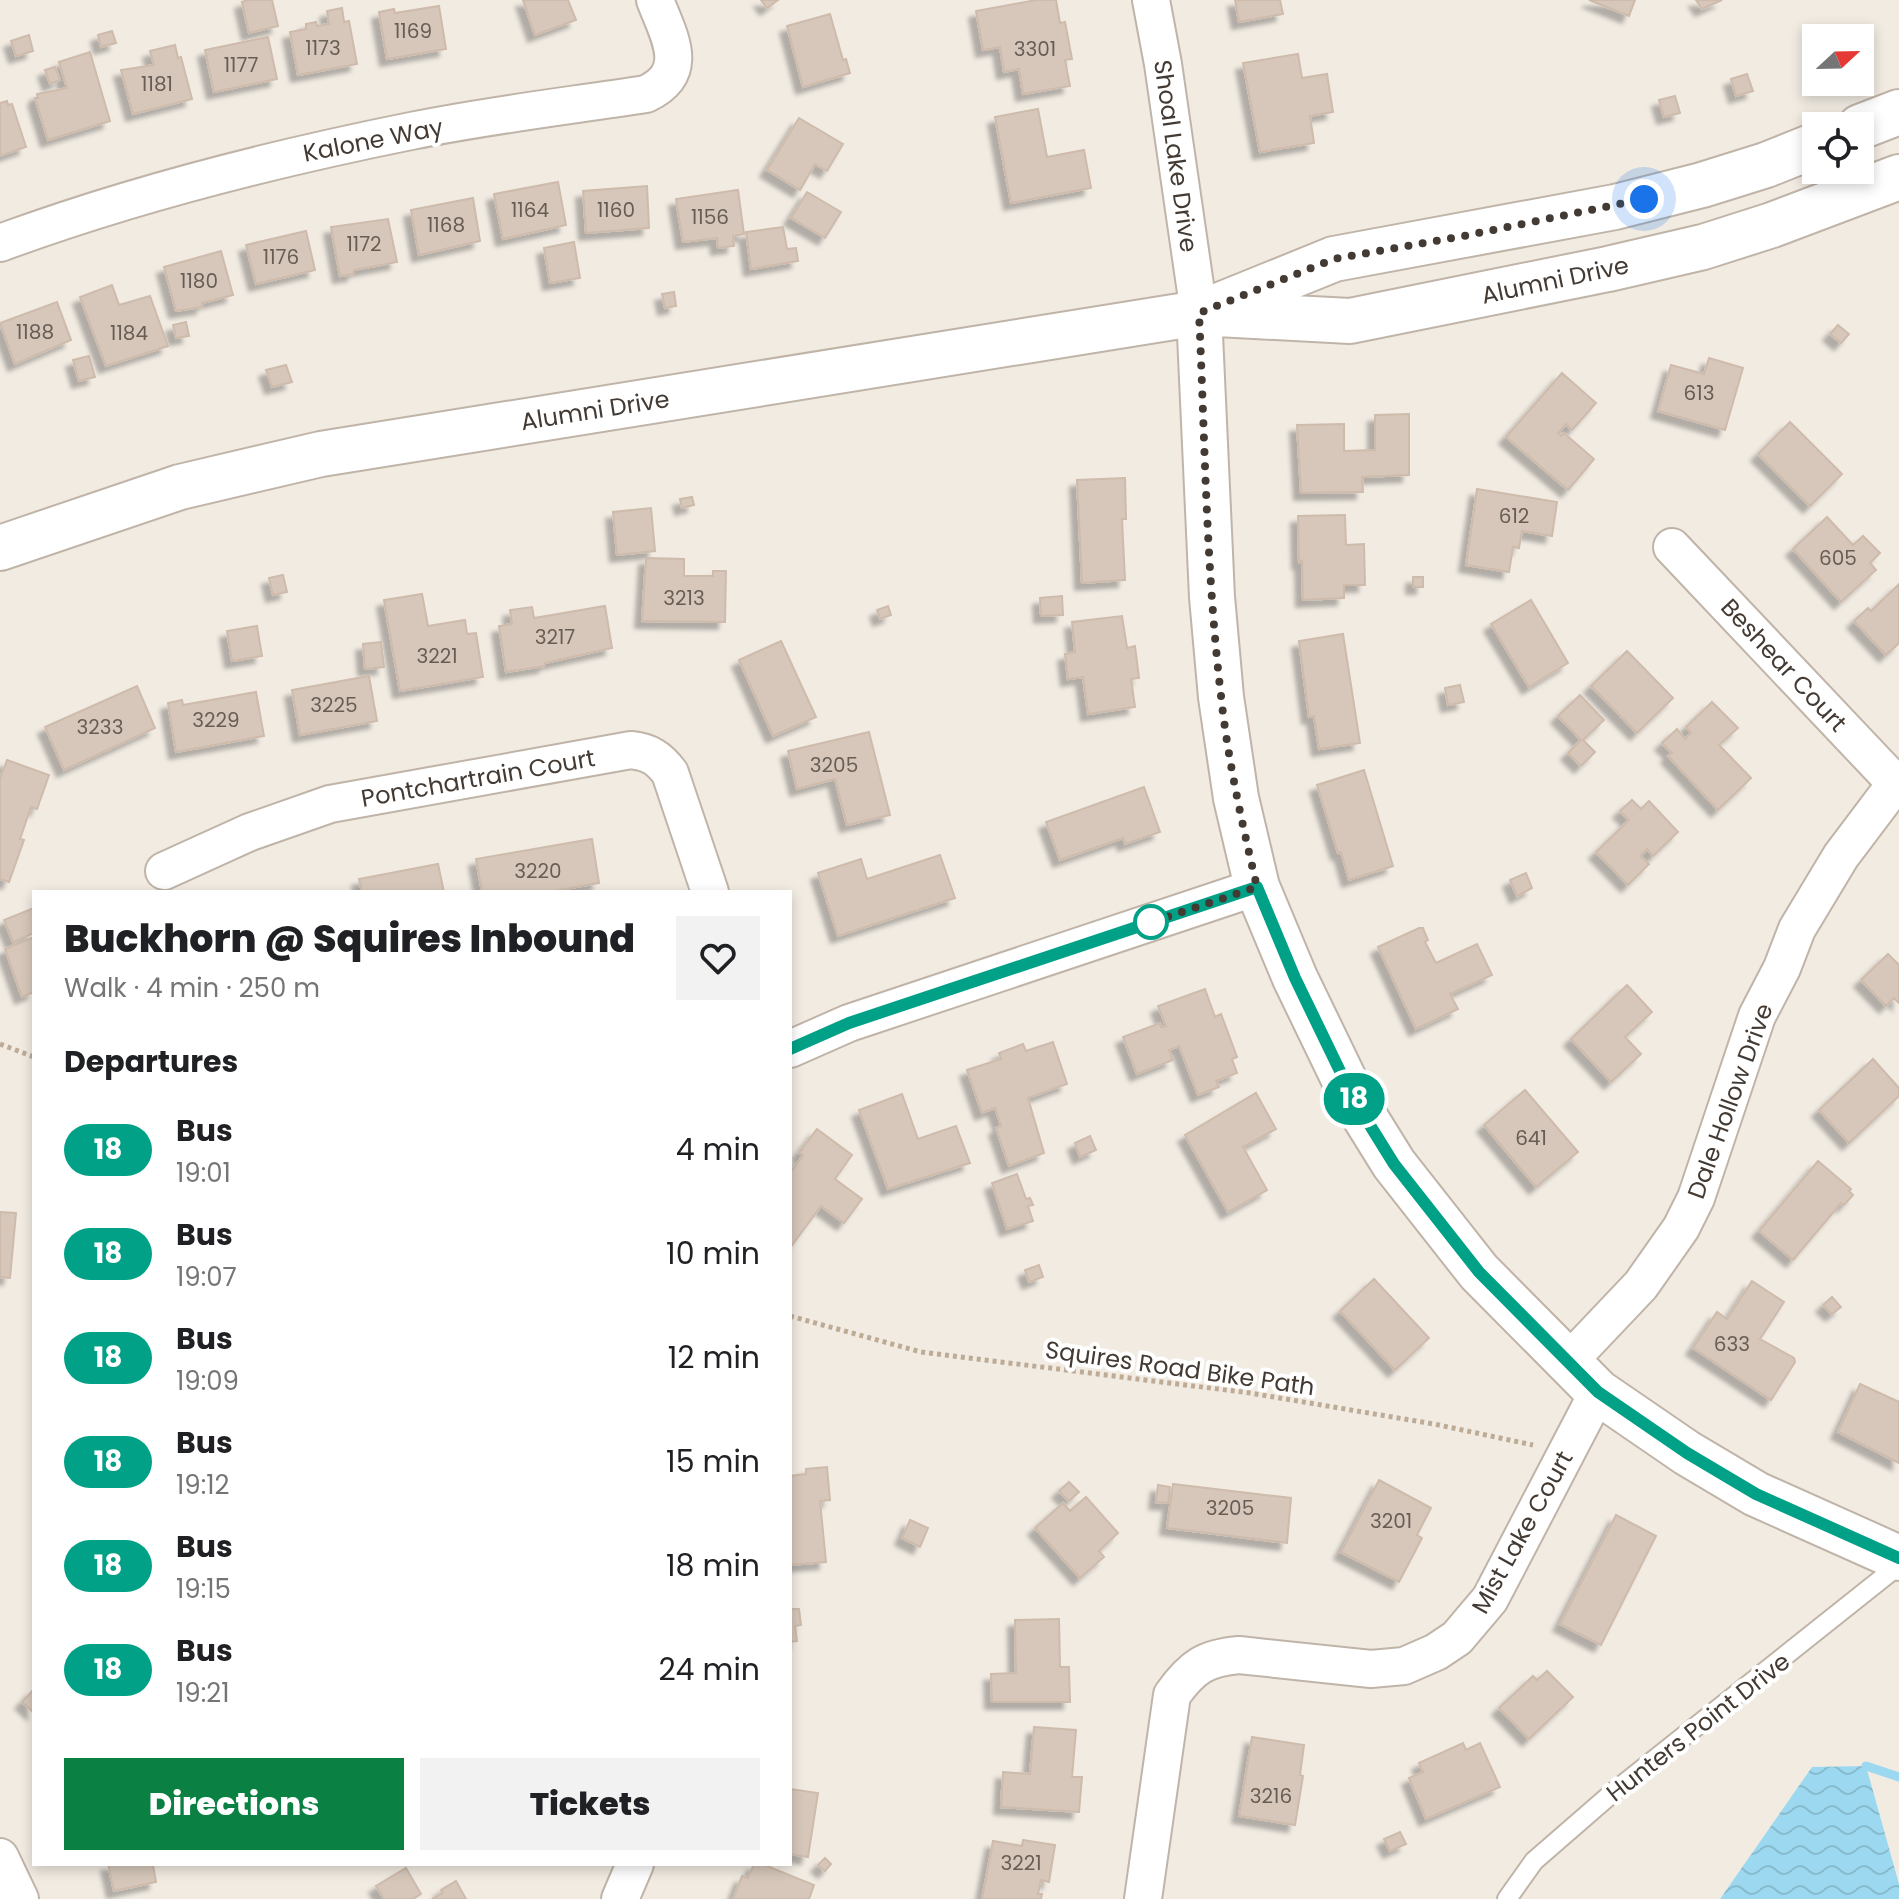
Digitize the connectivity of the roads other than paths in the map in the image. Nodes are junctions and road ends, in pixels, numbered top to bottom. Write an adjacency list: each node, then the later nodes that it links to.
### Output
1 (655, 0): 7 (street, Kalone Way)
2 (1151, 0): 8 (street, Shoal Lake Drive)
3 (1899, 112): 4 (street)
4 (1874, 122)
5 (1802, 151): 8 (street, Alumni Drive)
6 (1899, 177): 8 (street, Alumni Drive)
7 (0, 243)
8 (1199, 313): 10 (street, Alumni Drive); 13 (street)
9 (1672, 547): 11 (street, Beshear Court)
10 (0, 548)
11 (1898, 783): 16 (street, Dale Hollow Drive)
12 (164, 871): 14 (street, Pontchartrain Court)
13 (1257, 887): 15 (street); 16 (street)
14 (709, 890)
15 (792, 1048)
16 (1583, 1377): 17 (street); 23 (street, Mist Lake Court)
17 (1899, 1558)
18 (1899, 1565): 24 (lane, Hunters Point Drive)
19 (0, 1857): 21 (street)
20 (634, 1866): 22 (street)
21 (20, 1899)
22 (620, 1899)
23 (1143, 1899)
24 (1507, 1899)

